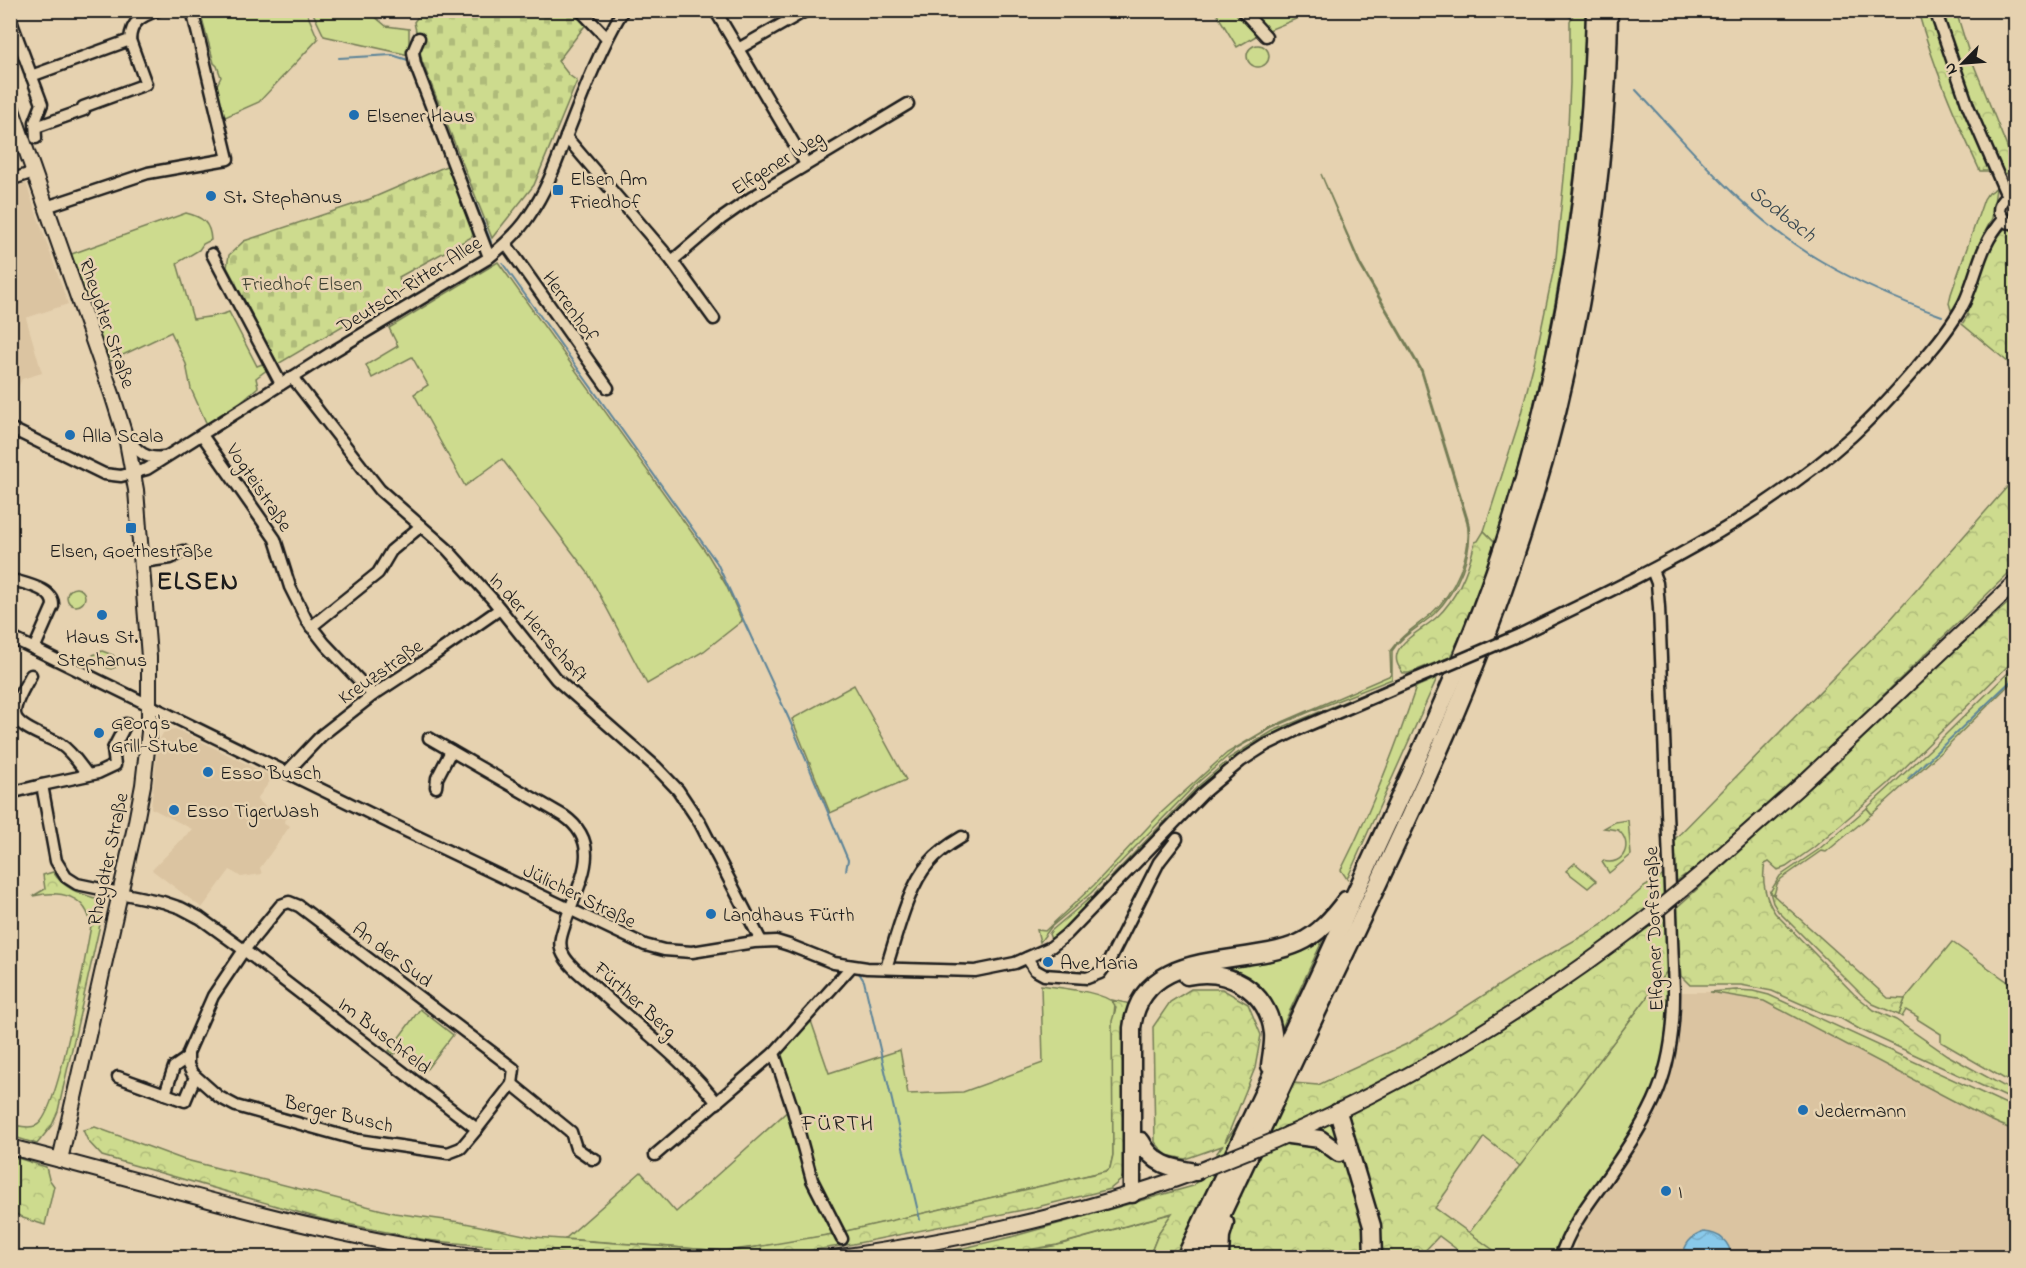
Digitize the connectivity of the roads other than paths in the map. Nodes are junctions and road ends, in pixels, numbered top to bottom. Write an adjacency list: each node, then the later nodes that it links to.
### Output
1 (158, 10): 15 (street)
2 (192, 10): 25 (street)
3 (580, 10): 14 (street)
4 (623, 10): 14 (street, Deutsch-Ritter-Allee)
5 (716, 10): 16 (street)
6 (807, 10): 16 (street)
7 (1242, 10): 12 (street)
8 (1595, 10): 66 (highway)
9 (1609, 10): 91 (highway)
10 (1935, 10): 24 (street)
11 (10, 18): 17 (street)
12 (1266, 36)
13 (419, 38): 30 (street)
14 (607, 38): 20 (street, Deutsch-Ritter-Allee)
15 (130, 40): 17 (street); 17 (street)
16 (738, 49): 21 (street)
17 (32, 76)
18 (10, 104): 22 (main road, Rheydter Straße)
19 (908, 104): 21 (street, Elfgener Weg)
20 (566, 137): 28 (street, Deutsch-Ritter-Allee); 31 (street)
21 (806, 164): 31 (street, Elfgener Weg)
22 (34, 172): 23 (street); 25 (main road, Rheydter Straße)
23 (10, 180)
24 (2011, 195): 26 (street)
25 (46, 207): 37 (main road, Rheydter Straße)
26 (2003, 219): 27 (street); 44 (street, Jülicher Straße)
27 (2016, 224)
28 (506, 244): 30 (street, Deutsch-Ritter-Allee); 35 (street, Herrenhof)
29 (212, 254): 34 (street)
30 (489, 257): 33 (street, Deutsch-Ritter-Allee)
31 (672, 261): 32 (street)
32 (714, 319)
33 (292, 377): 34 (street, Deutsch-Ritter-Allee); 41 (street, In der Herrschaft)
34 (281, 384): 38 (street, Deutsch-Ritter-Allee)
35 (608, 388)
36 (10, 428): 40 (street)
37 (124, 431): 39 (street); 40 (main road, Rheydter Straße)
38 (202, 435): 39 (street, Deutsch-Ritter-Allee); 50 (street, Vogteistraße)
39 (170, 456): 40 (street, Deutsch-Ritter-Allee)
40 (134, 474): 43 (main road, Rheydter Straße)
41 (421, 526): 48 (street, In der Herrschaft); 50 (street)
42 (183, 551): 43 (street)
43 (142, 562): 55 (main road, Rheydter Straße)
44 (1652, 570): 71 (street, Jülicher Straße, bridge); 102 (street, Elfgener Dorfstraße)
45 (10, 579): 52 (street)
46 (2016, 582): 49 (main road)
47 (2016, 596): 49 (main road)
48 (500, 609): 54 (street, Kreuzstraße); 69 (street, In der Herrschaft)
49 (1985, 611): 82 (main road, bridge)
50 (311, 627): 54 (street, Vogteistraße)
51 (10, 637): 52 (street, Jülicher Straße)
52 (34, 649): 55 (street, Jülicher Straße)
53 (31, 675): 60 (street)
54 (372, 695): 59 (street, Kreuzstraße)
55 (150, 706): 59 (street, Jülicher Straße); 67 (main road, Rheydter Straße)
56 (126, 724): 60 (street)
57 (429, 738): 58 (street, Fürther Berg)
58 (451, 751): 62 (street); 68 (street, Fürther Berg)
59 (287, 772): 68 (street, Jülicher Straße)
60 (88, 775): 61 (street)
61 (42, 785): 63 (street); 67 (street, Im Buschfeld)
62 (436, 787)
63 (10, 793)
64 (962, 837): 73 (street)
65 (1177, 839): 71 (street)
66 (1359, 886): 78 (highway); 93 (highway)
67 (120, 894): 70 (street, Im Buschfeld); 90 (main road, Rheydter Straße)
68 (569, 909): 69 (street, Jülicher Straße); 81 (street, Fürther Berg)
69 (761, 941): 72 (street, Jülicher Straße)
70 (244, 950): 75 (street); 79 (street, An der Sud); 83 (street, Im Buschfeld)
71 (1028, 958): 73 (street, Jülicher Straße)
72 (851, 967): 73 (street, Jülicher Straße); 74 (street)
73 (886, 968)
74 (774, 1053): 81 (street); 94 (street)
75 (187, 1058): 77 (street, Berger Busch); 80 (street)
76 (118, 1077): 80 (street)
77 (195, 1077): 80 (street); 83 (street, Berger Busch)
78 (1268, 1082): 85 (highway); 97 (highway)
79 (512, 1084): 83 (street); 89 (street)
80 (165, 1094)
81 (717, 1103): 88 (street)
82 (1333, 1114): 84 (main road); 87 (highway); 101 (highway)
83 (477, 1129)
84 (1288, 1135): 87 (highway); 92 (main road, bridge)
85 (1141, 1141): 92 (highway); 93 (highway)
86 (10, 1147): 90 (main road)
87 (1339, 1153): 100 (highway)
88 (656, 1155)
89 (595, 1159)
90 (60, 1161): 95 (main road)
91 (1245, 1164): 98 (highway); 99 (highway)
92 (1196, 1172): 93 (main road)
93 (1138, 1192): 96 (main road)
94 (842, 1239)
95 (491, 1257)
96 (833, 1257)
97 (1185, 1257)
98 (1201, 1257)
99 (1220, 1257)
100 (1363, 1257)
101 (1373, 1257)
102 (1560, 1257)

